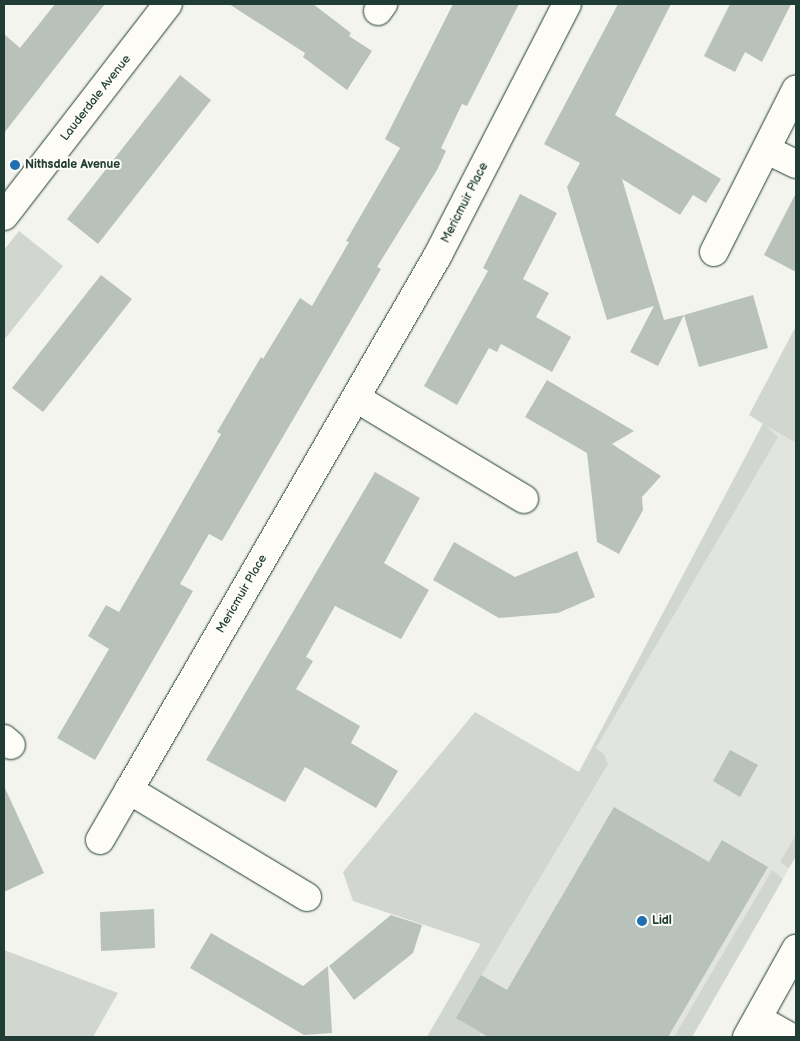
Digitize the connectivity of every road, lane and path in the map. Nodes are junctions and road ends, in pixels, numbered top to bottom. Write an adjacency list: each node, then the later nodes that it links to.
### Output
1 (168, 4): 6 (street, Lauderdale Avenue)
2 (567, 4): 8 (street, Mericmuir Place)
3 (796, 90): 4 (street)
4 (767, 150): 5 (street); 7 (street)
5 (796, 164)
6 (4, 216)
7 (714, 252)
8 (356, 398): 9 (street); 10 (street, Mericmuir Place)
9 (524, 499)
10 (129, 790): 11 (street, Mericmuir Place); 12 (street)
11 (100, 840)
12 (306, 897)
13 (796, 949): 14 (street)
14 (752, 1028): 15 (street)
15 (792, 1037)

